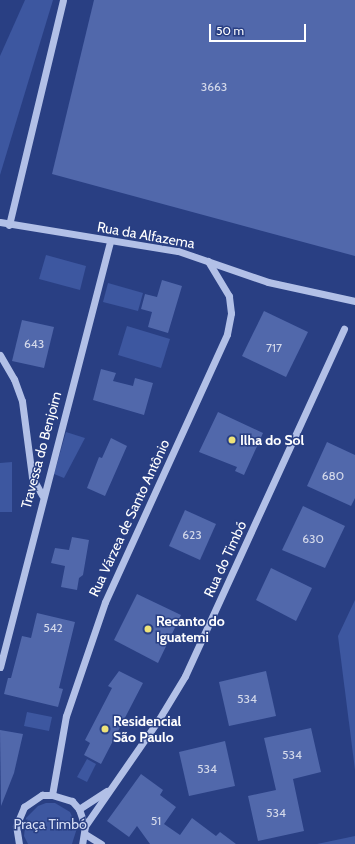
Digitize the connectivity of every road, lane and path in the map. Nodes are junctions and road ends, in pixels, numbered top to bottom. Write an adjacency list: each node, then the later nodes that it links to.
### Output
1 (63, 0): 3 (street)
2 (0, 222): 3 (street, Rua da Alfazema)
3 (9, 225): 4 (street, Rua da Alfazema)
4 (110, 241): 5 (street, Rua da Alfazema); 9 (street, Travessa do Benjoim)
5 (208, 261): 6 (street, Rua da Alfazema); 12 (street, Rua Várzea de Santo Antônio)
6 (355, 301)
7 (344, 329): 11 (street, Rua do Timbó)
8 (0, 354): 9 (street)
9 (42, 494): 10 (street, Travessa do Benjoim)
10 (0, 667)
11 (111, 789): 13 (street, Rua do Timbó); 14 (street, Rua do Timbó)
12 (52, 795): 13 (street); 16 (street)
13 (79, 809): 14 (street)
14 (85, 826): 15 (street)
15 (85, 834): 18 (street); 19 (street)
16 (18, 840): 17 (street)
17 (12, 844)
18 (82, 844)
19 (101, 844)

